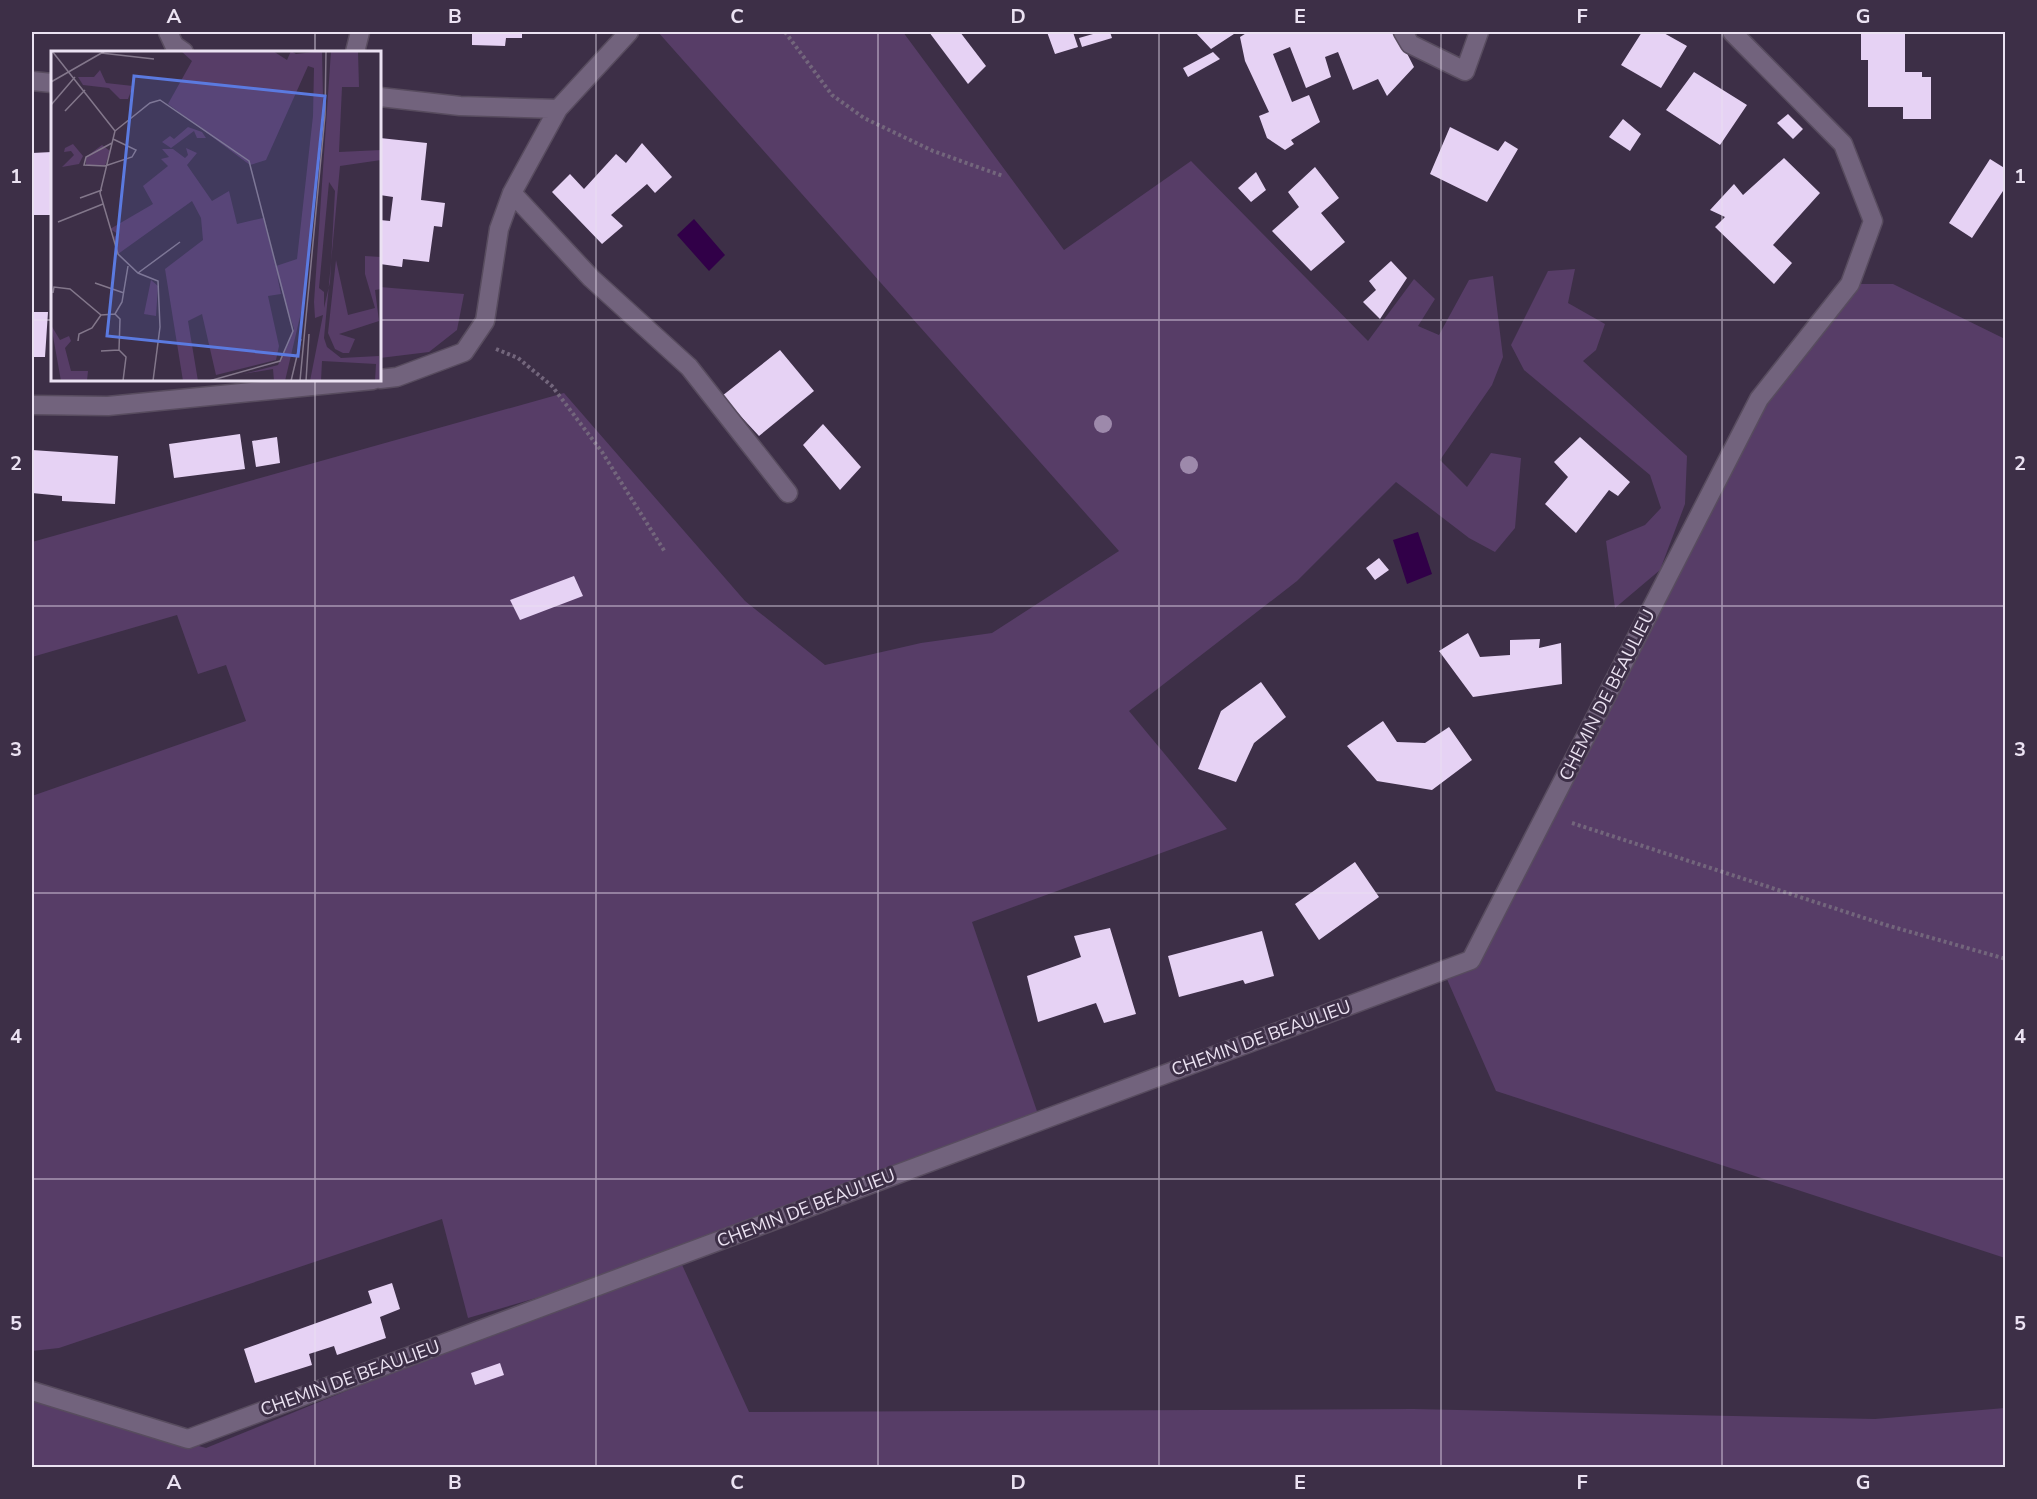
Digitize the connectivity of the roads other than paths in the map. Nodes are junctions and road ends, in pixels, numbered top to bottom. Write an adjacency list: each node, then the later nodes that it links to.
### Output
1 (360, 32): 6 (street)
2 (629, 32): 10 (street)
3 (1403, 32): 4 (street)
4 (1479, 32)
5 (1732, 32): 16 (street, CHEMIN DE BEAULIEU)
6 (355, 51)
7 (32, 81): 8 (street)
8 (51, 83)
9 (381, 97): 10 (street)
10 (558, 109): 11 (street)
11 (512, 193): 12 (street); 15 (street)
12 (381, 379)
13 (363, 381): 14 (street)
14 (32, 405)
15 (788, 494)
16 (32, 1391)

